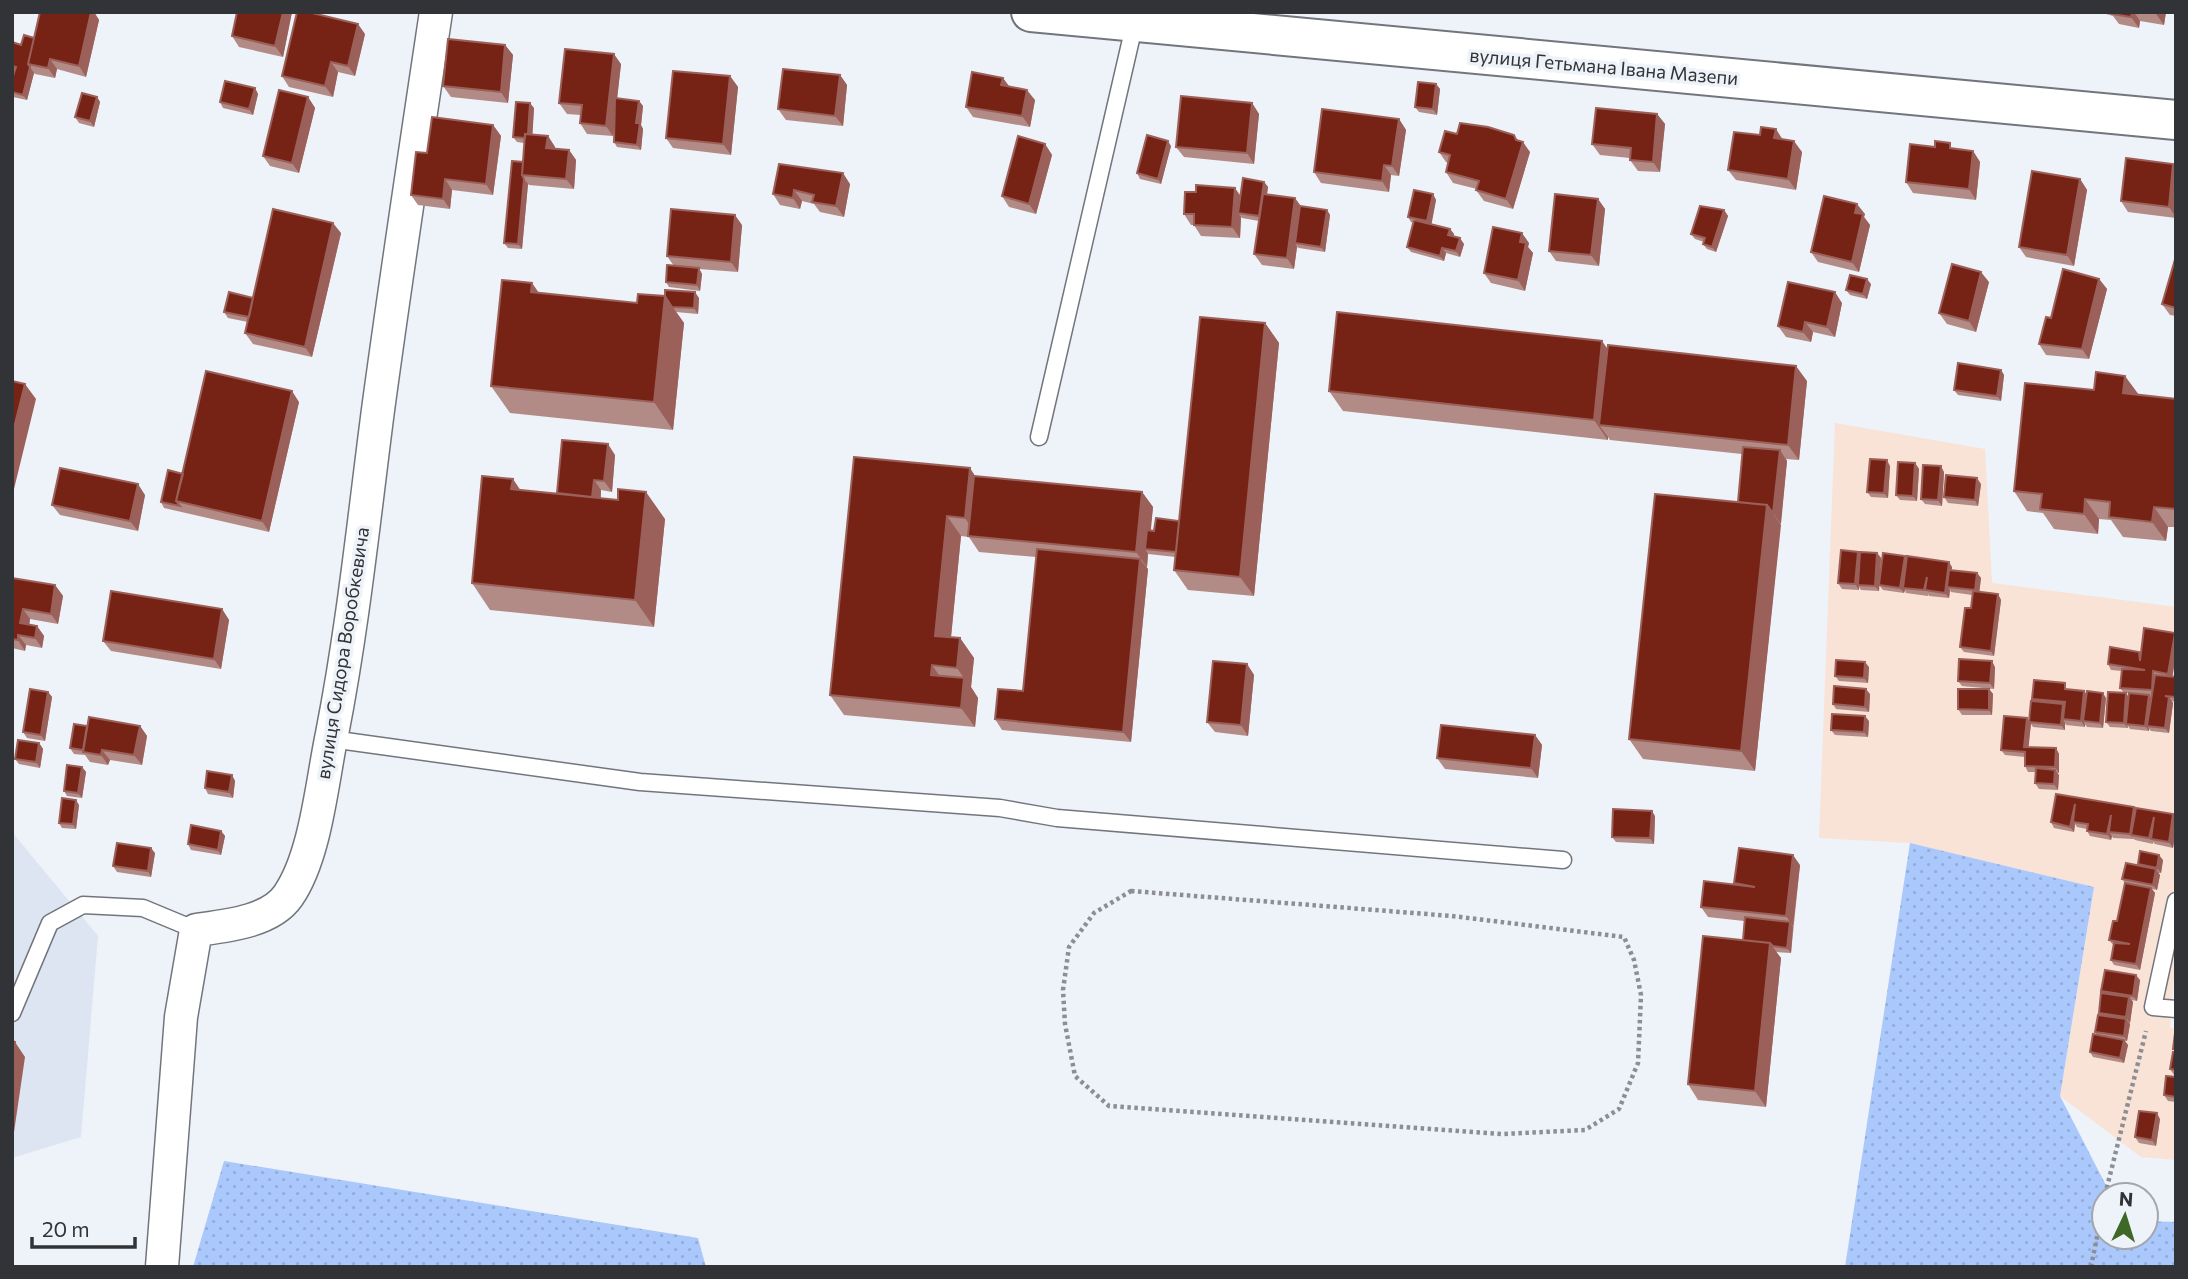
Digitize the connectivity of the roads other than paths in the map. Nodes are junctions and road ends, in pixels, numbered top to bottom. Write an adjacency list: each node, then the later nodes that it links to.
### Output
1 (436, 12): 6 (street, вулиця Сидора Воробкевича)
2 (1031, 12): 3 (main road, вулиця Гетьмана Івана Мазепи)
3 (1135, 22): 4 (main road, вулиця Гетьмана Івана Мазепи); 5 (lane)
4 (2176, 120)
5 (1039, 437)
6 (331, 739): 7 (lane); 9 (street, вулиця Сидора Воробкевича)
7 (1563, 860)
8 (2176, 901): 10 (lane)
9 (196, 930): 11 (lane); 12 (street)
10 (2176, 1009)
11 (12, 1013)
12 (162, 1267)

